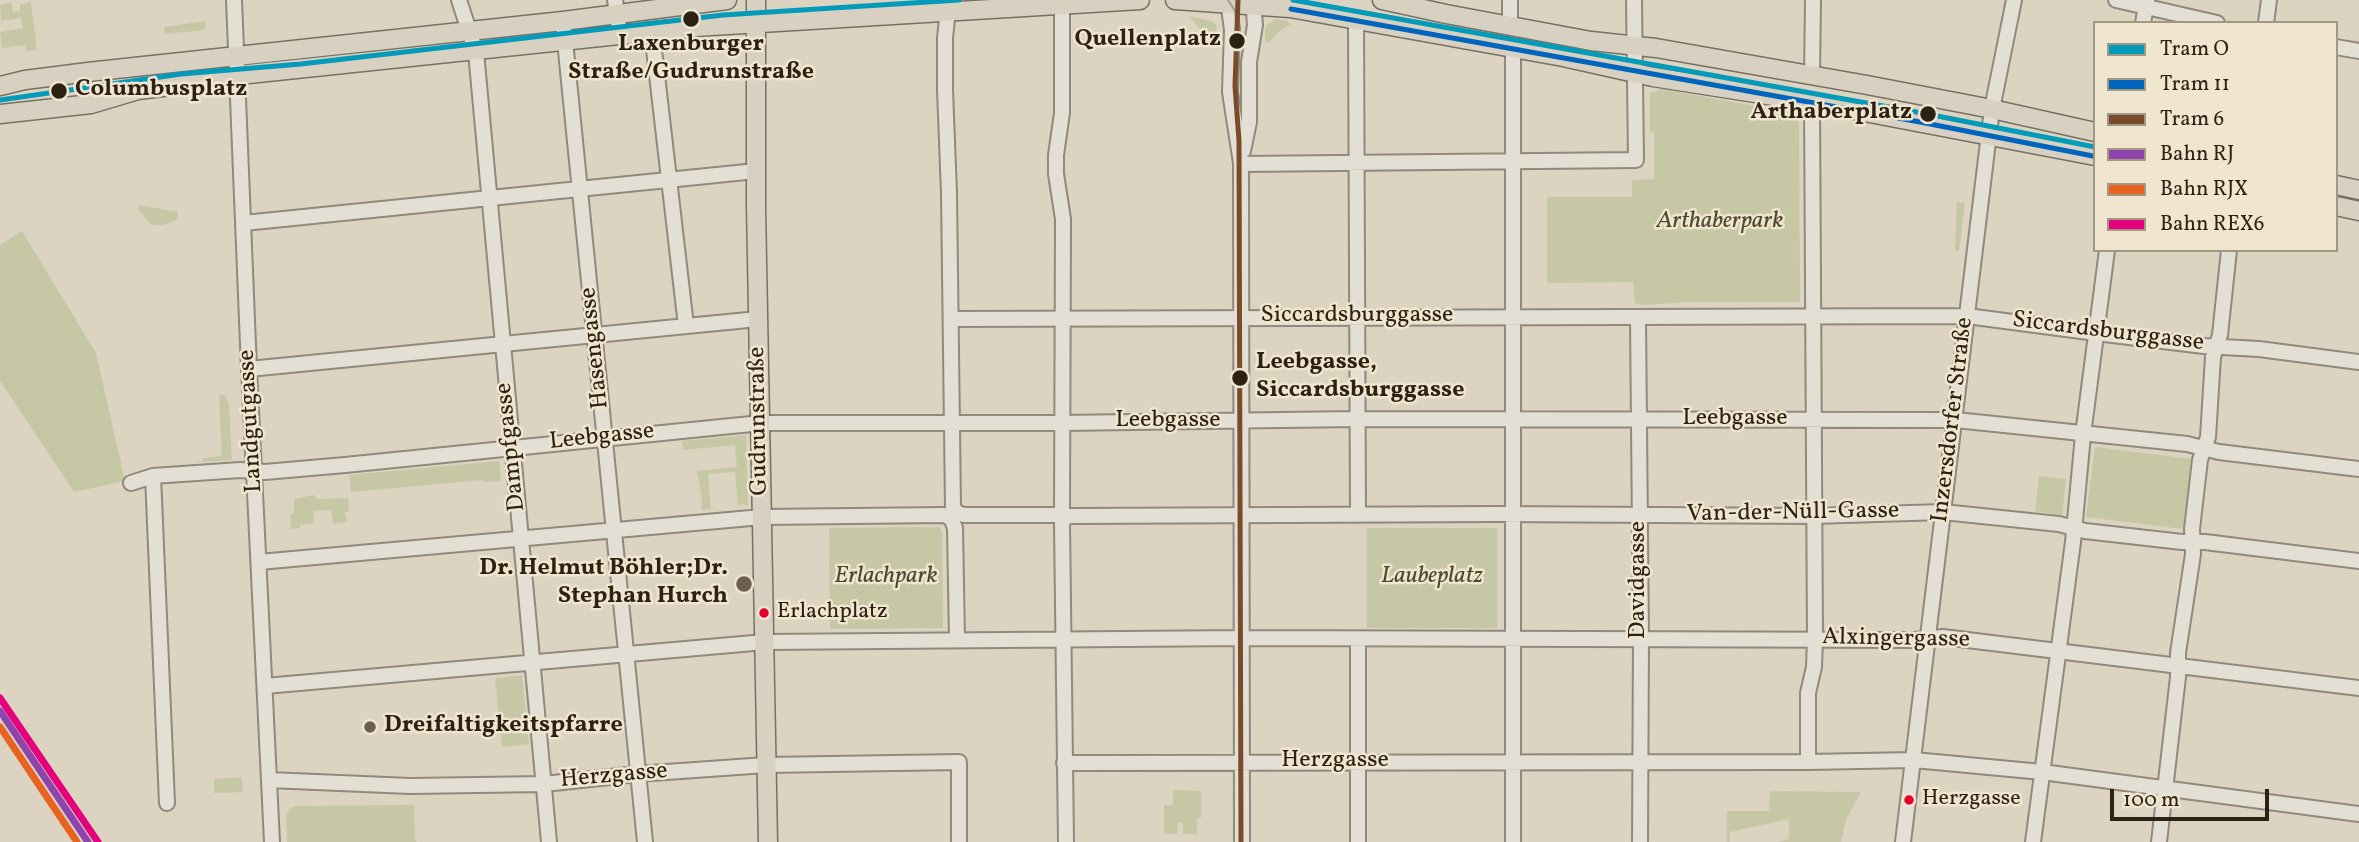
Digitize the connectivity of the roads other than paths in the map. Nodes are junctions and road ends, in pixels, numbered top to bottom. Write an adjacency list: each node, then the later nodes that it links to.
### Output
1 (234, 0): 35 (street, Landgutgasse)
2 (459, 0): 26 (street, Dampfgasse)
3 (727, 0): 19 (main road)
4 (756, 0): 24 (main road, Gudrunstraße)
5 (1140, 0): 14 (main road)
6 (1175, 0): 15 (main road)
7 (1382, 0): 25 (main road)
8 (1510, 0): 25 (street)
9 (1634, 0): 30 (street)
10 (1813, 0): 38 (street)
11 (2014, 0): 41 (street, Inzersdorfer Straße)
12 (2116, 0): 17 (street)
13 (2269, 0): 23 (street)
14 (1062, 2): 18 (main road); 63 (street)
15 (1228, 2): 16 (main road); 48 (street)
16 (1254, 2): 20 (main road); 48 (street)
17 (2146, 4): 22 (street)
18 (948, 5): 24 (main road); 68 (street)
19 (616, 7): 21 (main road); 28 (street)
20 (1356, 20): 32 (main road); 47 (street)
21 (563, 21): 26 (main road); 29 (street, Hasengasse)
22 (2210, 21)
23 (2266, 21)
24 (755, 22): 27 (main road); 49 (main road, Gudrunstraße)
25 (1510, 26): 30 (main road)
26 (469, 31): 34 (street, Dampfgasse); 35 (main road)
27 (652, 32): 28 (main road); 50 (street)
28 (620, 35): 29 (main road)
29 (565, 41): 34 (main road); 52 (street, Hasengasse)
30 (1633, 45): 36 (street); 38 (main road)
31 (2338, 47): 33 (street)
32 (1513, 48): 36 (main road); 46 (street)
33 (2359, 51)
34 (476, 52): 37 (main road); 54 (street, Dampfgasse)
35 (237, 57): 37 (street, Landgutgasse); 39 (main road)
36 (1636, 73): 40 (main road); 46 (street)
37 (239, 75): 42 (main road); 57 (street, Landgutgasse)
38 (1812, 76): 41 (main road)
39 (0, 86)
40 (1812, 102): 44 (main road); 60 (street)
41 (1992, 109): 43 (main road); 44 (street, Inzersdorfer Straße)
42 (0, 114)
43 (2093, 132)
44 (1990, 135): 45 (main road); 62 (street, Inzersdorfer Straße)
45 (2093, 156)
46 (1512, 161): 47 (street); 65 (street)
47 (1356, 163): 48 (street); 64 (street)
48 (1241, 164): 61 (street)
49 (756, 171): 50 (street); 67 (main road, Gudrunstraße)
50 (668, 180): 52 (street); 69 (street)
51 (2338, 185): 53 (main road)
52 (580, 189): 54 (street); 71 (street, Hasengasse)
53 (2359, 190)
54 (488, 199): 57 (street); 72 (street, Dampfgasse)
55 (2338, 206): 56 (main road)
56 (2359, 211)
57 (244, 223): 75 (street, Landgutgasse)
58 (2107, 252): 70 (street)
59 (2229, 252): 73 (street)
60 (1814, 314): 62 (street, Siccardsburggasse); 66 (street); 78 (street)
61 (1242, 316): 63 (street, Siccardsburggasse); 64 (street, Siccardsburggasse); 81 (street)
62 (1967, 316): 70 (street, Siccardsburggasse); 79 (street, Inzersdorfer Straße)
63 (1063, 317): 68 (street, Siccardsburggasse); 84 (street)
64 (1357, 317): 65 (street, Siccardsburggasse); 76 (street)
65 (1513, 317): 66 (street, Siccardsburggasse); 77 (street)
66 (1638, 318): 80 (street, Davidgasse)
67 (758, 319): 69 (street); 82 (main road, Gudrunstraße)
68 (951, 319): 83 (street)
69 (686, 326): 71 (street)
70 (2096, 333): 73 (street, Siccardsburggasse); 85 (street)
71 (594, 336): 72 (street); 86 (street, Hasengasse)
72 (501, 343): 75 (street); 87 (street, Dampfgasse)
73 (2217, 346): 74 (street, Siccardsburggasse); 88 (street)
74 (2359, 362)
75 (249, 369): 90 (street, Landgutgasse)
76 (1356, 419): 77 (street, Leebgasse); 81 (street, Leebgasse); 97 (street)
77 (1514, 419): 80 (street, Leebgasse); 95 (street)
78 (1814, 420): 79 (street, Leebgasse); 80 (street, Leebgasse); 99 (street)
79 (1956, 420): 85 (street, Leebgasse); 93 (street, Inzersdorfer Straße)
80 (1637, 421): 98 (street, Davidgasse)
81 (1243, 422): 84 (street, Leebgasse); 94 (street)
82 (761, 423): 83 (street, Leebgasse); 86 (street, Leebgasse); 100 (main road, Gudrunstraße)
83 (952, 423): 84 (street, Leebgasse); 96 (street)
84 (1061, 423): 96 (street)
85 (2083, 435): 88 (street, Leebgasse); 101 (street)
86 (605, 438): 87 (street, Leebgasse); 102 (street, Hasengasse)
87 (512, 447): 90 (street, Leebgasse); 103 (street, Dampfgasse)
88 (2204, 449): 89 (street); 104 (street)
89 (2359, 469)
90 (254, 473): 91 (street, Leebgasse); 106 (street, Landgutgasse)
91 (153, 476): 92 (street, Leebgasse); 135 (street)
92 (131, 483)
93 (1943, 512): 99 (street, Van-der-Nüll-Gasse); 101 (street, Van-der-Nüll-Gasse); 112 (street, Inzersdorfer Straße)
94 (1243, 514): 96 (street); 97 (street); 107 (street)
95 (1512, 514): 97 (street); 98 (street, Van-der-Nüll-Gasse); 108 (street)
96 (1063, 515): 110 (street)
97 (1357, 515)
98 (1640, 516): 99 (street, Van-der-Nüll-Gasse); 109 (street, Davidgasse)
99 (1813, 516): 111 (street)
100 (762, 517): 102 (street); 113 (street); 115 (main road, Gudrunstraße)
101 (2074, 528): 104 (street, Van-der-Nüll-Gasse); 117 (street)
102 (614, 530): 103 (street); 116 (street, Hasengasse)
103 (521, 539): 106 (street); 118 (street, Dampfgasse)
104 (2192, 542): 105 (street); 119 (street)
105 (2359, 561)
106 (259, 562): 120 (street, Landgutgasse)
107 (1242, 638): 110 (street); 114 (street); 128 (street)
108 (1514, 638): 109 (street, Alxingergasse); 114 (street); 125 (street)
109 (1641, 638): 111 (street, Alxingergasse); 126 (street, Davidgasse)
110 (1063, 639): 113 (street); 123 (street)
111 (1815, 639): 112 (street, Alxingergasse); 127 (street)
112 (1927, 639): 117 (street, Alxingergasse); 122 (street, Inzersdorfer Straße)
113 (957, 640): 115 (street)
114 (1358, 640): 124 (street)
115 (765, 642): 116 (street); 129 (main road, Gudrunstraße)
116 (625, 652): 118 (street); 131 (street, Hasengasse)
117 (2058, 652): 119 (street, Alxingergasse); 130 (street)
118 (532, 662): 120 (street); 133 (street, Dampfgasse)
119 (2178, 665): 121 (street, Alxingergasse); 134 (street)
120 (265, 686): 132 (street, Landgutgasse)
121 (2359, 688)
122 (1914, 760): 127 (street, Herzgasse); 130 (street, Herzgasse); 148 (street, Inzersdorfer Straße)
123 (1064, 762): 128 (street, Herzgasse); 142 (street)
124 (1358, 762): 125 (street, Herzgasse); 128 (street, Herzgasse); 145 (street)
125 (1513, 762): 126 (street, Herzgasse); 146 (street)
126 (1639, 762): 127 (street, Herzgasse); 147 (street, Davidgasse)
127 (1808, 762)
128 (1242, 763): 144 (street)
129 (766, 765): 131 (street, Herzgasse); 140 (main road, Gudrunstraße); 141 (street, Herzgasse)
130 (2042, 772): 134 (street, Herzgasse); 149 (street)
131 (638, 774): 133 (street, Herzgasse); 139 (street, Hasengasse)
132 (269, 780): 133 (street, Herzgasse); 137 (street, Landgutgasse)
133 (544, 784): 138 (street, Dampfgasse)
134 (2164, 788): 136 (street, Herzgasse); 150 (street)
135 (167, 803)
136 (2359, 814)
137 (272, 842)
138 (549, 842)
139 (645, 842)
140 (768, 842)
141 (959, 842)
142 (1066, 842)
143 (1229, 842): 144 (street)
144 (1242, 842)
145 (1358, 842)
146 (1513, 842)
147 (1640, 842)
148 (1903, 842)
149 (2033, 842)
150 (2159, 842)

